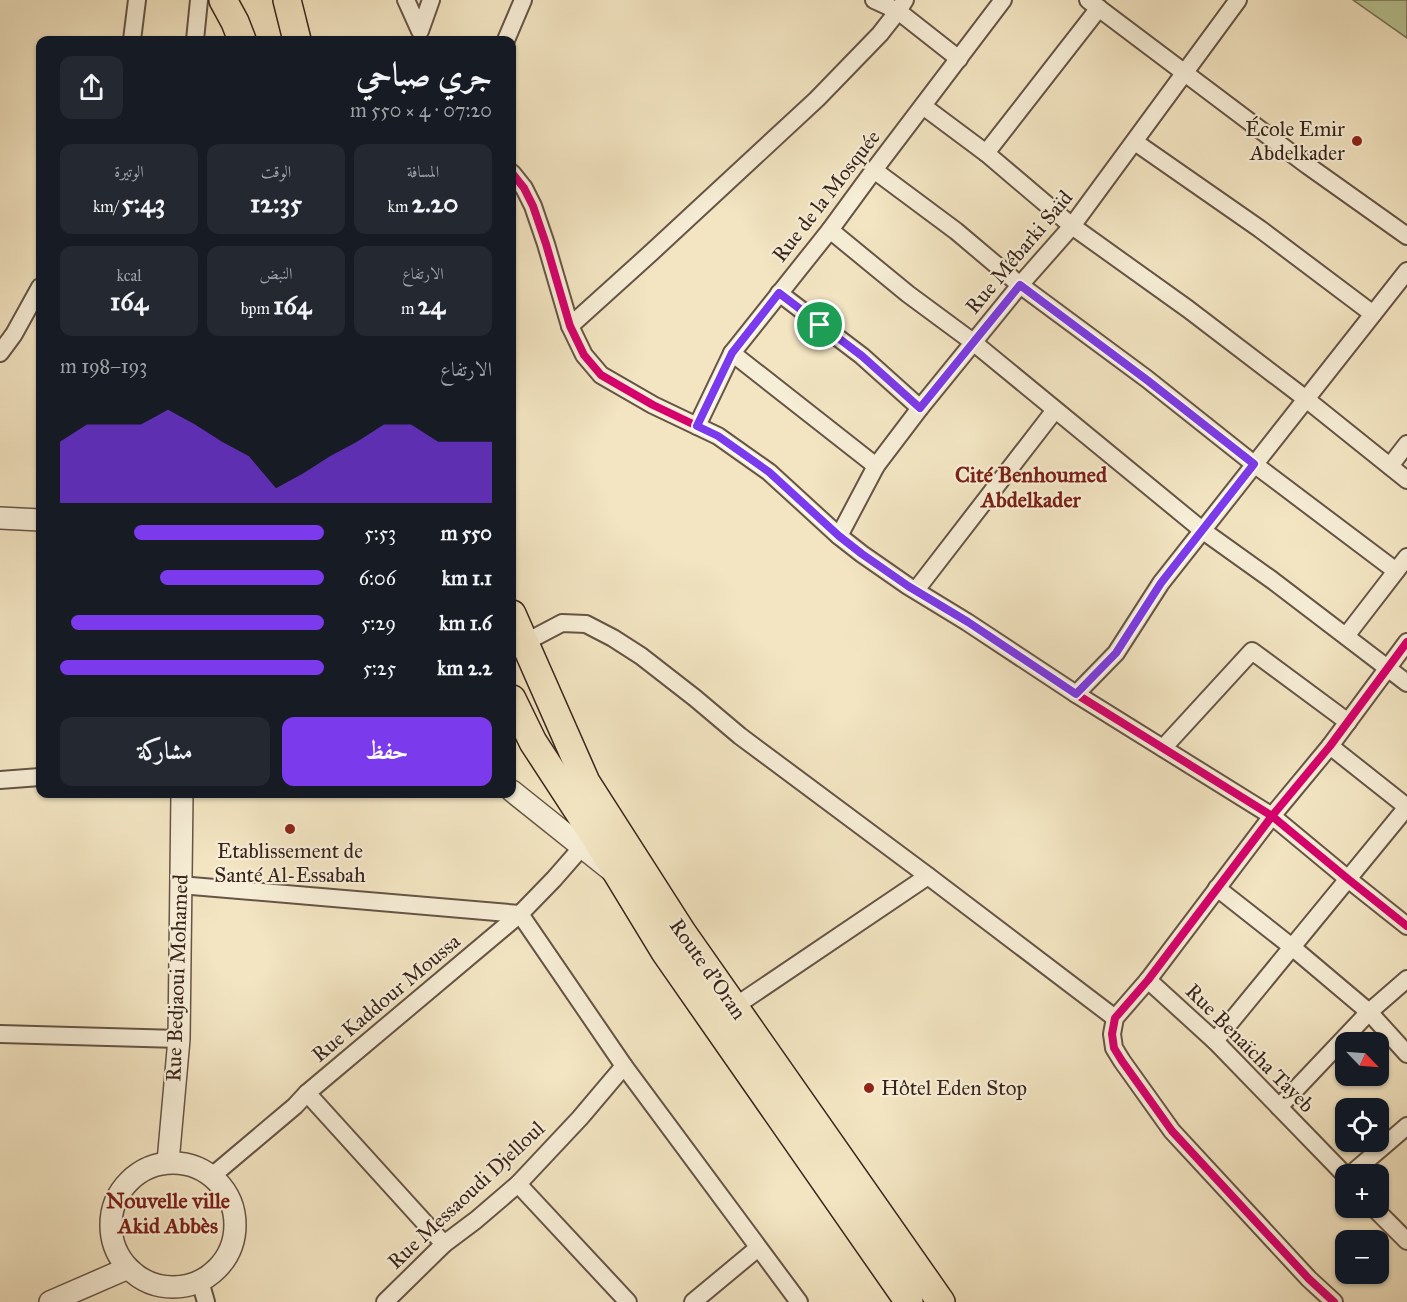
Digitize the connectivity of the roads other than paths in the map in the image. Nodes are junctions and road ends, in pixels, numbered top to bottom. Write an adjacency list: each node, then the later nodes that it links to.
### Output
1 (137, 0): 14 (street)
2 (199, 0): 13 (street)
3 (223, 0): 15 (main road)
4 (287, 0): 16 (main road)
5 (406, 0): 17 (street)
6 (431, 0): 17 (street)
7 (523, 0): 18 (street)
8 (874, 0): 12 (street)
9 (1003, 0): 19 (street, Rue de la Mosquée)
10 (1239, 0): 20 (street, Rue Mébarki Saïd)
11 (1094, 4): 20 (street); 23 (street)
12 (902, 6): 19 (street); 34 (street)
13 (195, 34)
14 (132, 36)
15 (240, 36)
16 (296, 36)
17 (422, 36)
18 (508, 36)
19 (959, 59): 21 (street, Rue de la Mosquée)
20 (1185, 73): 22 (street, Rue Mébarki Saïd); 28 (street)
21 (924, 106): 23 (street); 24 (street, Rue de la Mosquée)
22 (1135, 142): 26 (street, Rue Mébarki Saïd); 33 (street)
23 (986, 153): 26 (street)
24 (874, 170): 27 (street, Rue de la Mosquée); 30 (street)
25 (516, 178): 34 (street)
26 (1072, 226): 30 (street, Rue Mébarki Saïd); 38 (street)
27 (831, 230): 31 (street, Rue de la Mosquée); 35 (street)
28 (1407, 236)
29 (1407, 271): 33 (street)
30 (1020, 285): 35 (street, Rue Mébarki Saïd); 43 (street)
31 (779, 293): 37 (street, Rue de la Mosquée); 39 (street)
32 (36, 294): 36 (street)
33 (1372, 315): 38 (street)
34 (570, 326): 41 (street)
35 (973, 342): 39 (street, Rue Mébarki Saïd); 40 (street)
36 (0, 353)
37 (732, 353): 41 (street, Rue de la Mosquée); 44 (street)
38 (1306, 399): 43 (street); 45 (street)
39 (920, 408): 44 (street, Rue Mébarki Saïd)
40 (1055, 410): 49 (street); 53 (street)
41 (697, 426): 50 (street)
42 (1407, 444): 45 (street)
43 (1254, 464): 49 (street); 52 (street)
44 (876, 466): 50 (street, Rue Mébarki Saïd)
45 (1390, 466): 46 (street)
46 (1407, 480)
47 (0, 518): 48 (street)
48 (36, 520)
49 (1202, 530): 55 (street); 60 (street)
50 (839, 536): 53 (street)
51 (1407, 557): 52 (street)
52 (1396, 571): 55 (street)
53 (916, 591): 60 (street)
54 (516, 624): 57 (main road, Route d'Oran)
55 (1346, 636): 58 (street)
56 (1407, 642): 58 (street)
57 (524, 643): 72 (street); 82 (main road, Route d'Oran)
58 (1388, 667): 59 (street); 62 (street)
59 (1407, 683)
60 (1076, 694): 64 (street)
61 (516, 707): 73 (main road, Route d'Oran)
62 (1348, 722): 63 (street); 64 (street)
63 (1330, 746): 69 (street); 70 (street)
64 (1163, 748): 70 (street)
65 (36, 777): 66 (street)
66 (0, 780)
67 (516, 794): 71 (street)
68 (182, 798): 75 (street, Rue Bedjaoui Mohamed)
69 (1407, 807): 74 (street)
70 (1272, 816): 74 (street); 76 (street)
71 (582, 847): 73 (street); 77 (street, Rue Kaddour Moussa)
72 (928, 876): 82 (street); 84 (street)
73 (619, 877): 110 (main road, Route d'Oran)
74 (1348, 879): 78 (street); 79 (street)
75 (180, 885): 77 (street); 86 (street, Rue Bedjaoui Mohamed)
76 (1217, 888): 79 (street); 81 (street)
77 (520, 914): 89 (street); 90 (street, Rue Kaddour Moussa)
78 (1407, 926)
79 (1293, 947): 83 (street); 87 (street)
80 (1407, 979): 83 (street)
81 (1148, 980): 84 (street); 87 (street, Rue Benaïcha Tayeb)
82 (734, 1007): 111 (main road, Route d'Oran)
83 (1369, 1012): 88 (street); 91 (street)
84 (1115, 1018): 112 (street)
85 (0, 1035): 86 (street)
86 (179, 1039): 93 (street, Rue Bedjaoui Mohamed)
87 (1215, 1041): 91 (street, Rue Benaïcha Tayeb)
88 (1407, 1054)
89 (624, 1066): 97 (street, Rue Messaoudi Djelloul); 101 (street)
90 (307, 1093): 96 (street, Rue Kaddour Moussa); 100 (street)
91 (1279, 1107): 95 (street, Rue Benaïcha Tayeb)
92 (1407, 1126): 94 (street)
93 (168, 1162): 96 (street); 102 (street)
94 (1363, 1164)
95 (1335, 1165)
96 (212, 1176): 103 (street)
97 (518, 1184): 100 (street, Rue Messaoudi Djelloul); 107 (street)
98 (1384, 1218): 99 (street)
99 (1407, 1241)
100 (444, 1244): 106 (street, Rue Messaoudi Djelloul)
101 (758, 1248): 108 (street); 109 (street)
102 (128, 1268): 103 (street); 104 (street)
103 (200, 1281): 105 (street)
104 (50, 1302)
105 (206, 1302)
106 (385, 1302)
107 (628, 1302)
108 (693, 1302)
109 (799, 1302)
110 (909, 1302)
111 (941, 1302)
112 (1334, 1302)

